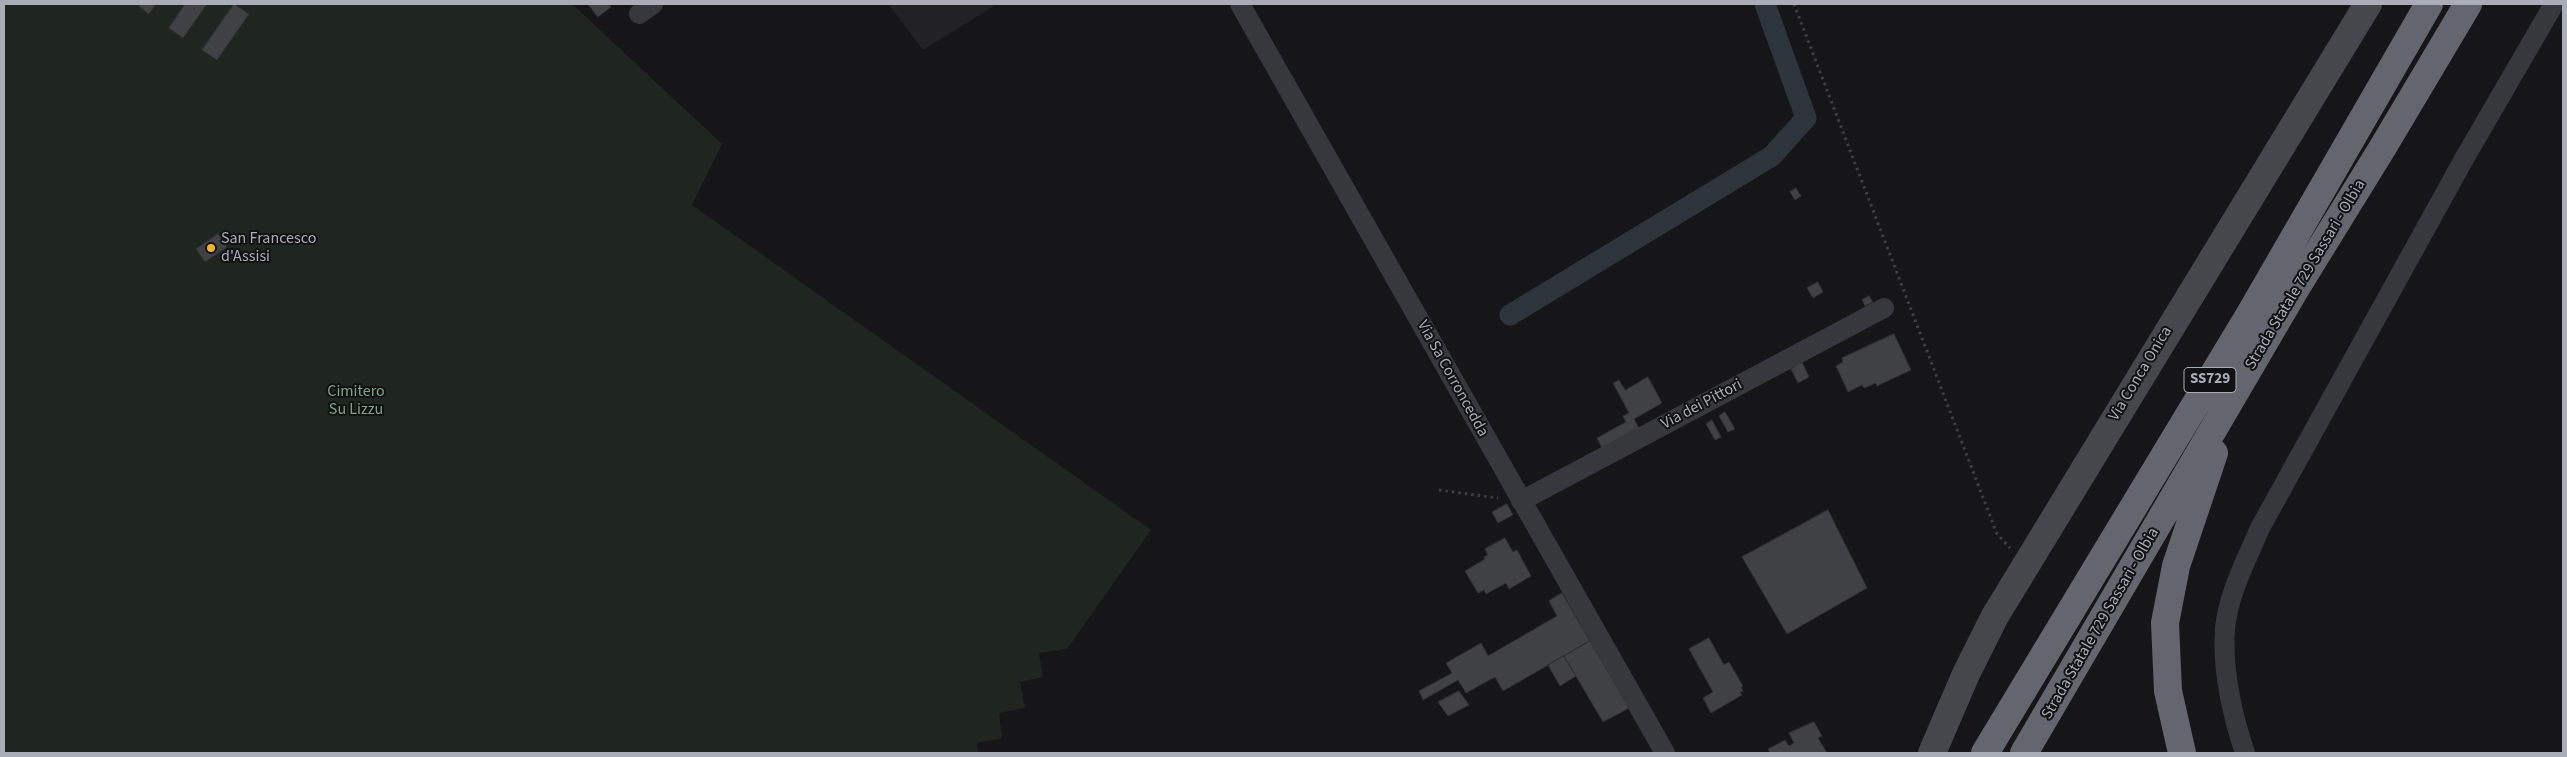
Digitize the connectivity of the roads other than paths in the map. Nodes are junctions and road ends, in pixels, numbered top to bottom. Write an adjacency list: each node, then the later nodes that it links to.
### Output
1 (1240, 4): 8 (street, Via Sa Corroncedda)
2 (2368, 4): 10 (street, Via Conca Onica)
3 (2429, 4): 11 (highway, Strada Statale 729 Sassari - Olbia / SS729)
4 (2468, 4): 7 (highway, Strada Statale 729 Sassari - Olbia / SS729)
5 (2554, 4): 14 (street)
6 (1884, 308): 8 (street, Via dei Pittori)
7 (2233, 397): 12 (highway, Strada Statale 729 Sassari - Olbia / SS729); 13 (highway)
8 (1521, 502): 9 (street, Via Sa Corroncedda)
9 (1665, 753)
10 (1932, 753)
11 (1985, 753)
12 (2024, 753)
13 (2182, 753)
14 (2245, 753)

